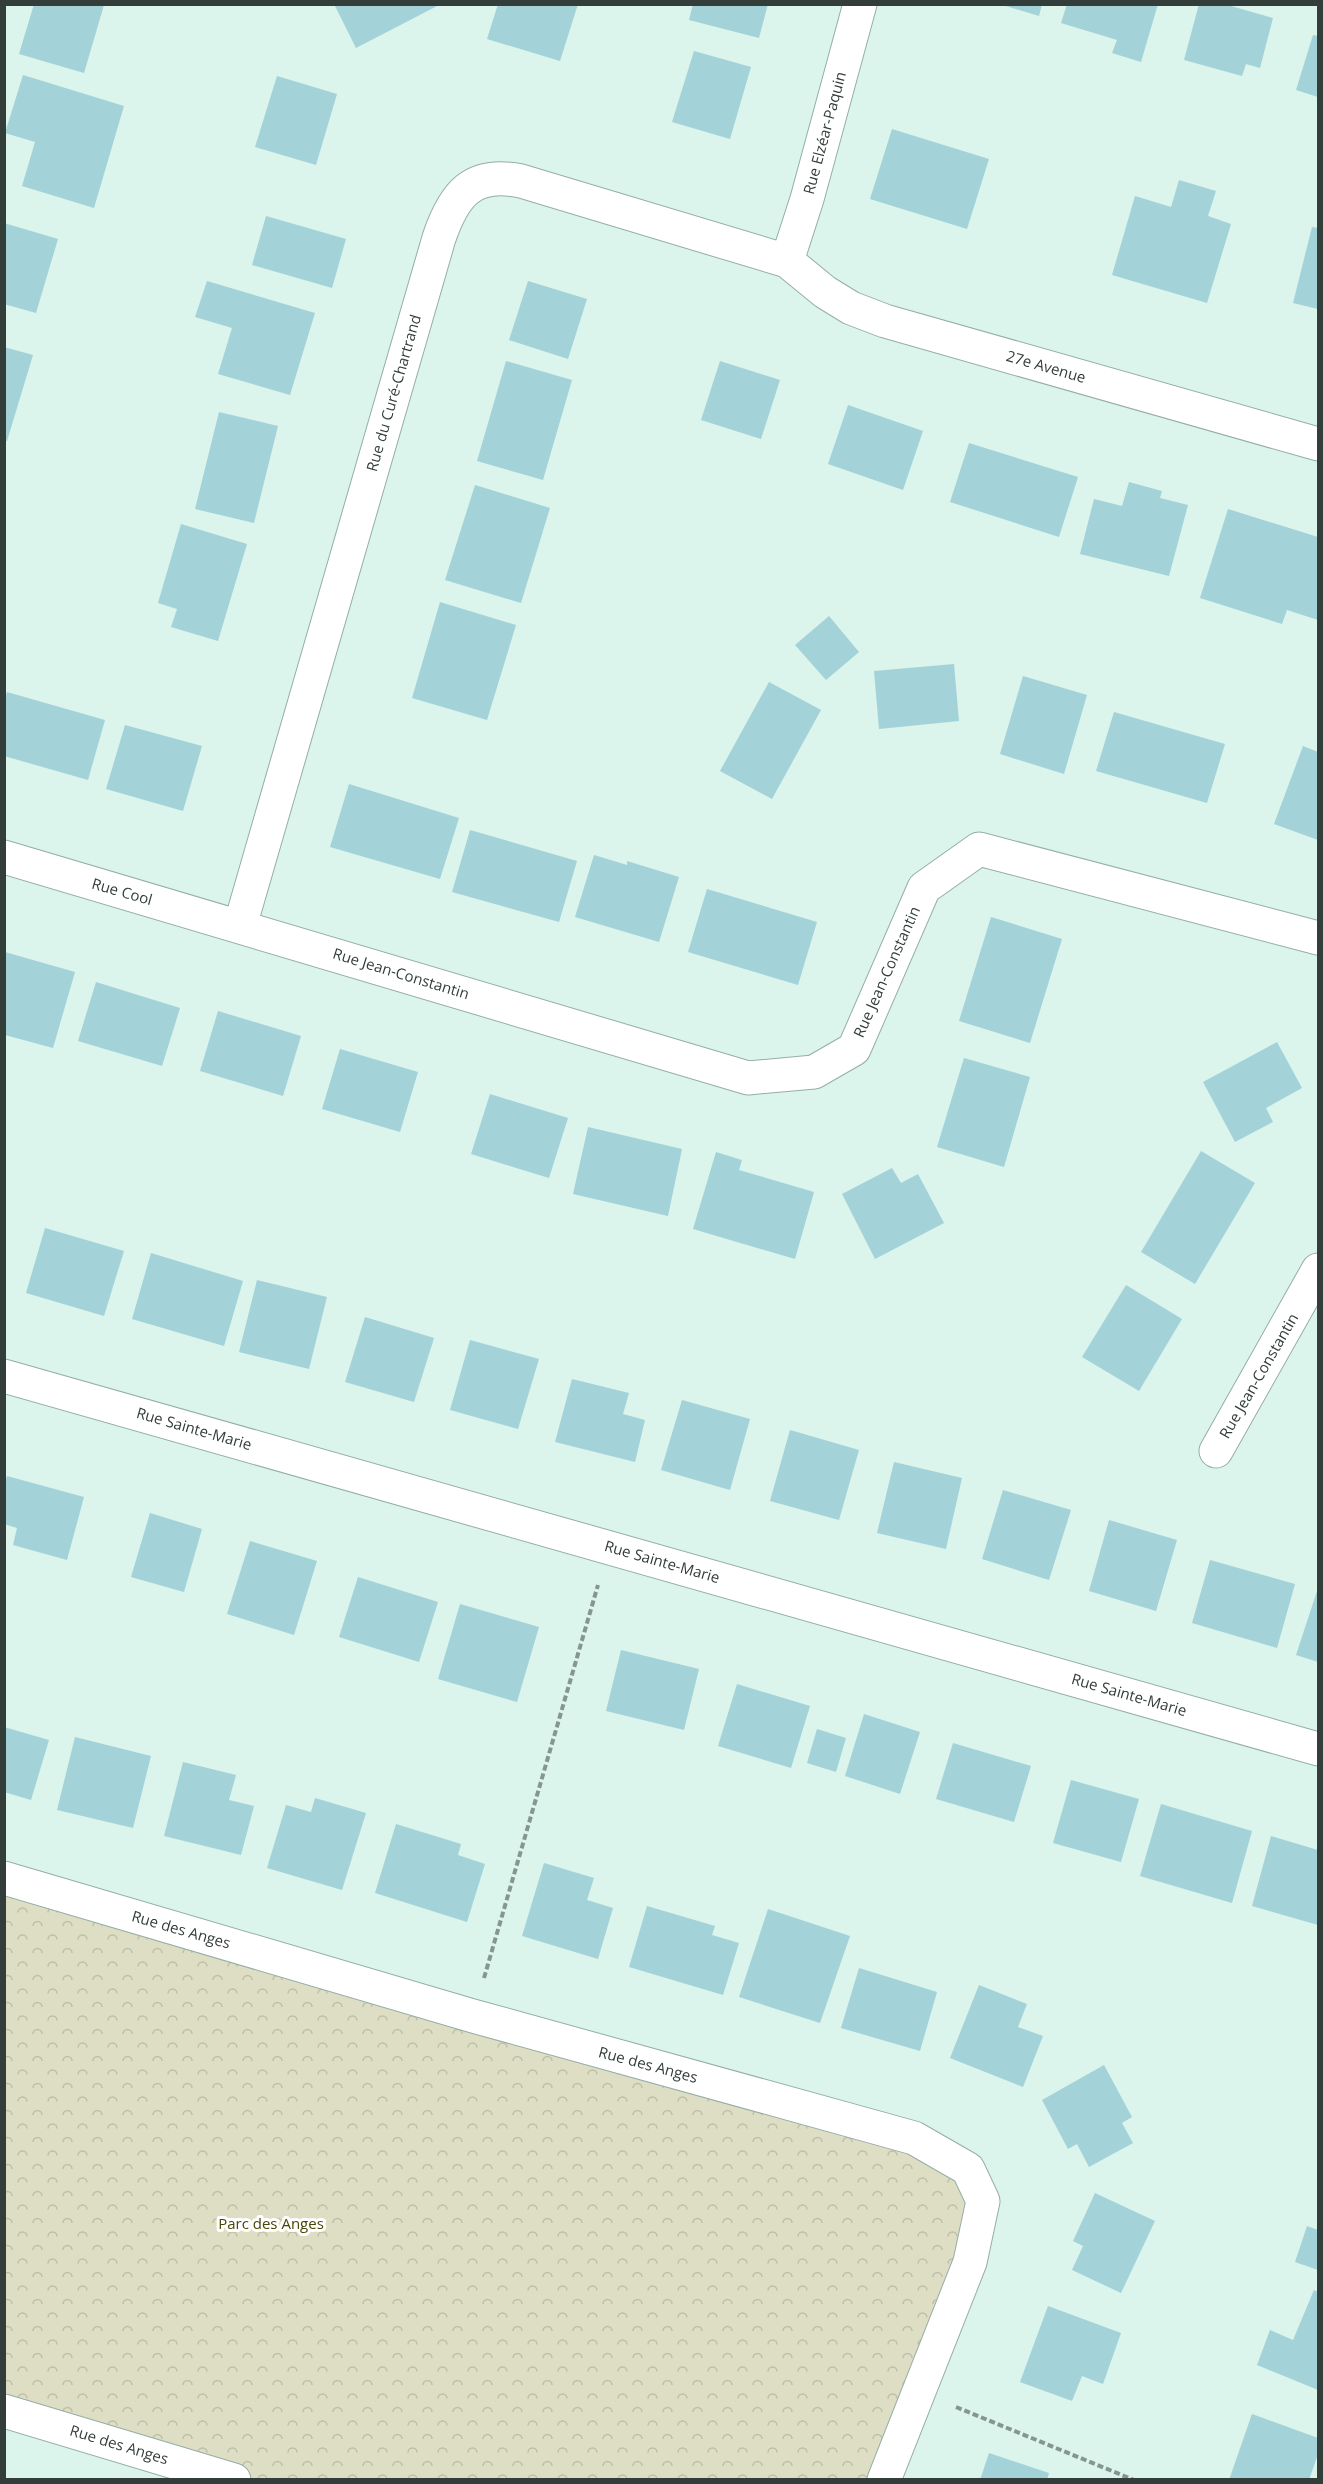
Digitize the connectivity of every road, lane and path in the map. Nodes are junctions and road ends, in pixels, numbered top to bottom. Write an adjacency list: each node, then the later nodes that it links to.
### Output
1 (860, 4): 2 (street, Rue Elzéar-Paquin)
2 (787, 261): 3 (street, 27e Avenue); 5 (street, Rue du Curé-Chartrand)
3 (1318, 444)
4 (4, 857): 5 (street, Rue Cool)
5 (240, 926): 6 (street, Rue Jean-Constantin)
6 (1318, 938)
7 (1318, 1270): 9 (street, Rue Jean-Constantin)
8 (4, 1376): 10 (street, Rue Sainte-Marie)
9 (1216, 1450)
10 (608, 1547): 11 (street, Rue Sainte-Marie); 13 (path)
11 (1318, 1749)
12 (4, 1878): 13 (street, Rue des Anges)
13 (473, 2016): 14 (street, Rue des Anges)
14 (917, 2391): 17 (street, Rue des Anges); 18 (path)
15 (4, 2411): 16 (street, Rue des Anges)
16 (234, 2480)
17 (884, 2480)
18 (1134, 2480)

